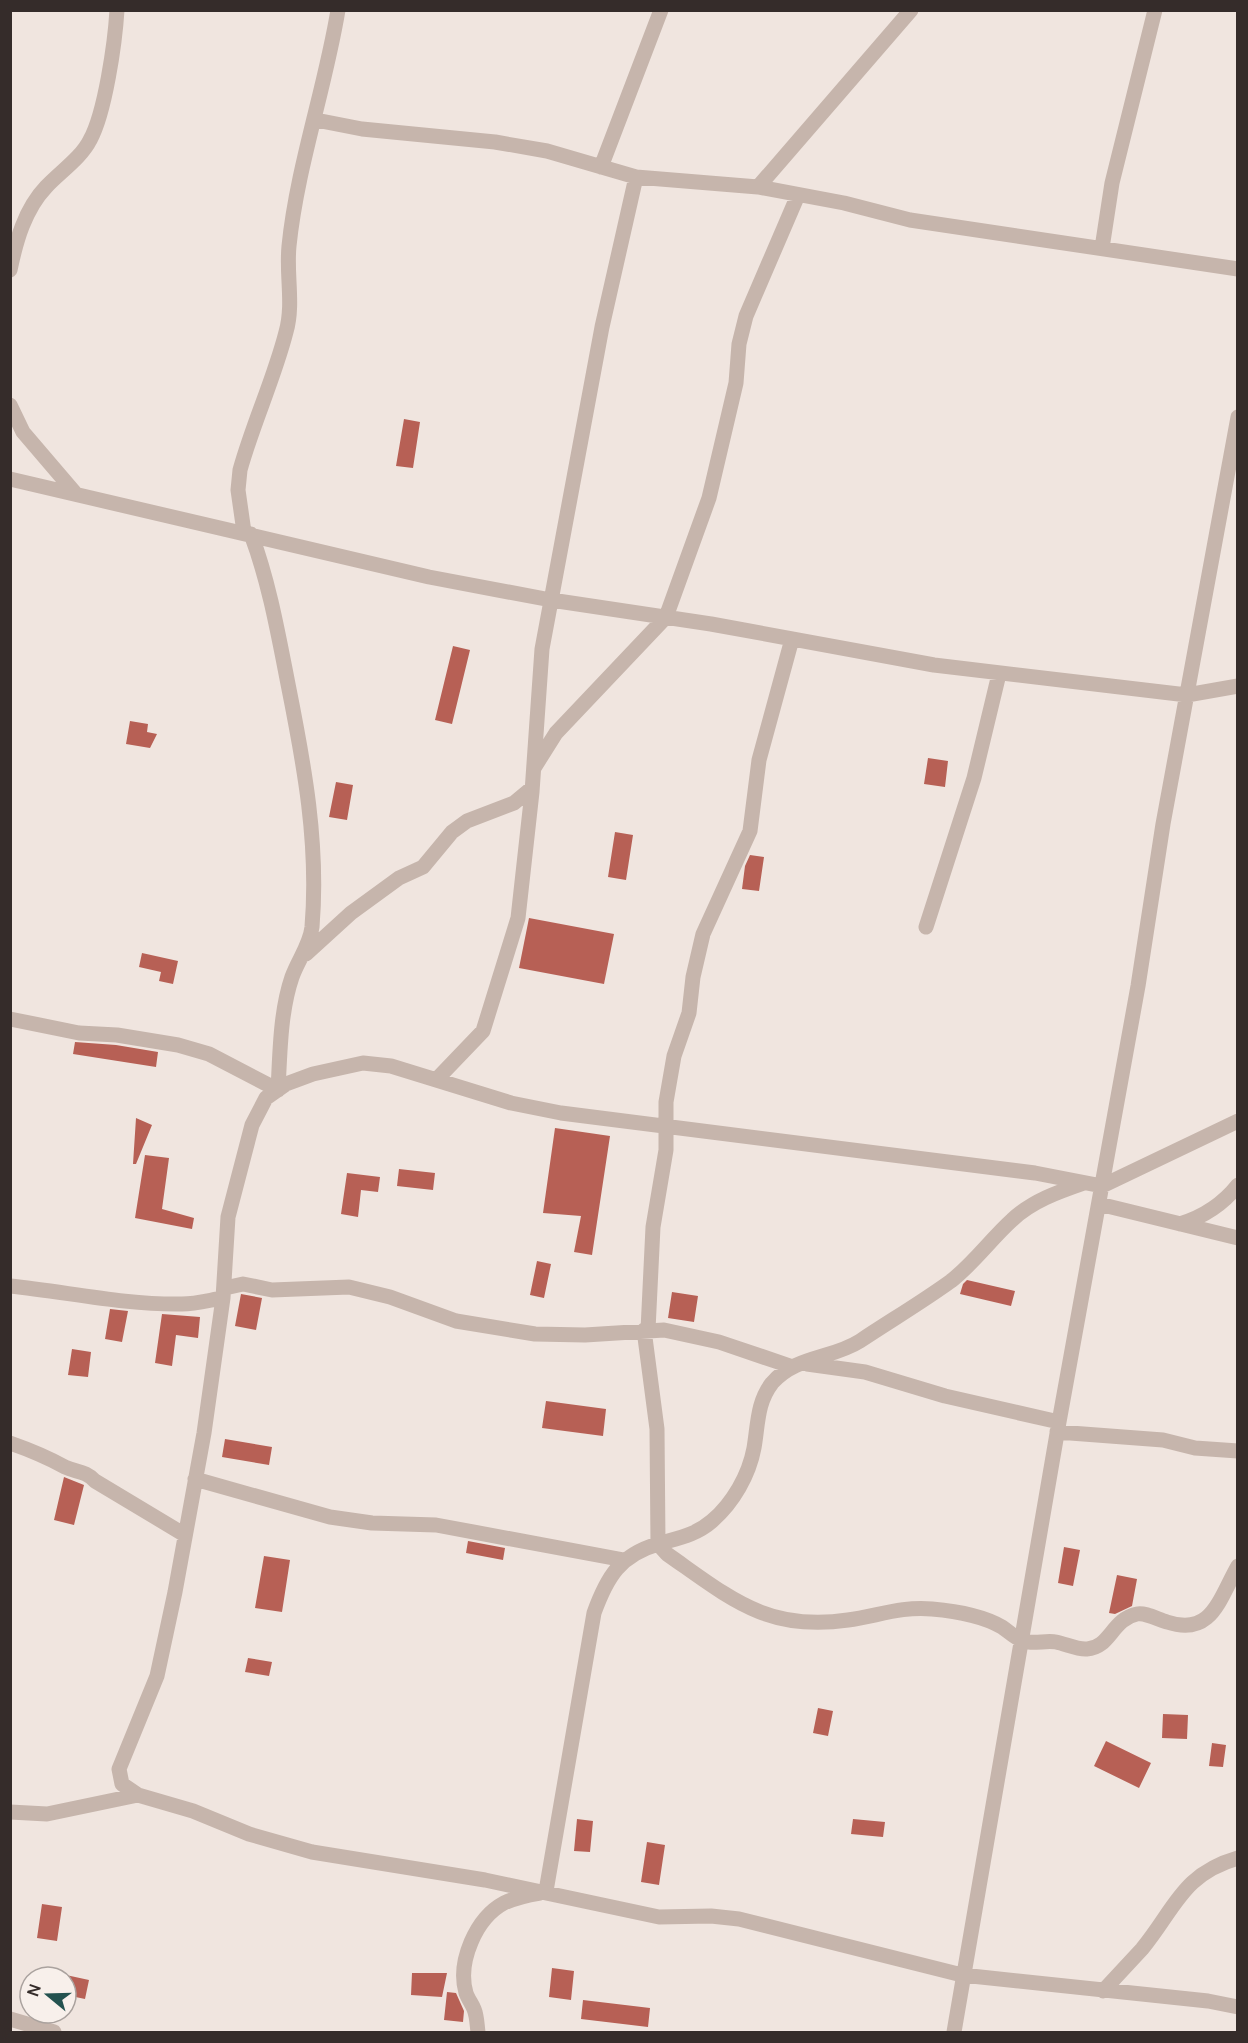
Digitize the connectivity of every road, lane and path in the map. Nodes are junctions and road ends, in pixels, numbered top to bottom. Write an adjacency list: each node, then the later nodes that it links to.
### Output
1 (117, 10): 13 (street)
2 (338, 10): 6 (street)
3 (661, 10): 7 (street)
4 (911, 10): 9 (street)
5 (1155, 10): 11 (street)
6 (315, 120): 7 (street); 18 (street)
7 (601, 167): 8 (street)
8 (636, 177): 9 (street); 19 (street)
9 (758, 187): 10 (street)
10 (798, 195): 11 (street); 20 (street)
11 (1102, 248): 12 (street)
12 (1238, 269)
13 (10, 270)
14 (10, 405): 17 (street)
15 (1238, 417): 24 (street)
16 (10, 479): 17 (street)
17 (76, 494): 18 (street)
18 (248, 533): 19 (street); 28 (street)
19 (551, 600): 20 (street); 25 (street)
20 (666, 617): 21 (street); 25 (street)
21 (792, 639): 22 (street); 33 (street)
22 (999, 674): 24 (street); 27 (street)
23 (1238, 686): 24 (street)
24 (1187, 695): 36 (street)
25 (533, 770): 26 (street)
26 (532, 788): 28 (street); 30 (street)
27 (926, 927)
28 (298, 963): 31 (street)
29 (10, 1019): 31 (street)
30 (437, 1079): 31 (street); 33 (street)
31 (278, 1090): 41 (street)
32 (1238, 1121): 36 (street)
33 (665, 1126): 34 (street); 42 (street)
34 (1084, 1183): 36 (street); 43 (street)
35 (1238, 1185): 38 (street)
36 (1102, 1186): 37 (street)
37 (1099, 1204): 38 (street); 44 (street)
38 (1180, 1224): 39 (street)
39 (1238, 1238)
40 (10, 1286): 41 (street)
41 (224, 1293): 42 (street); 47 (street)
42 (646, 1330): 43 (street); 49 (street)
43 (794, 1365): 44 (street); 49 (street)
44 (1058, 1427): 46 (street); 52 (street)
45 (10, 1443): 48 (street)
46 (1238, 1451)
47 (195, 1479): 48 (street); 50 (street)
48 (185, 1535): 53 (street)
49 (658, 1544): 50 (street); 52 (street)
50 (624, 1560): 56 (street)
51 (1238, 1566): 52 (street)
52 (1022, 1642): 57 (street)
53 (138, 1795): 54 (street); 56 (street)
54 (10, 1812)
55 (1238, 1858): 58 (street)
56 (546, 1891): 57 (street); 62 (street)
57 (962, 1975): 58 (street); 63 (street)
58 (1103, 1990): 59 (street)
59 (1238, 2007)
60 (10, 2019): 61 (street)
61 (54, 2032)
62 (478, 2032)
63 (954, 2032)

